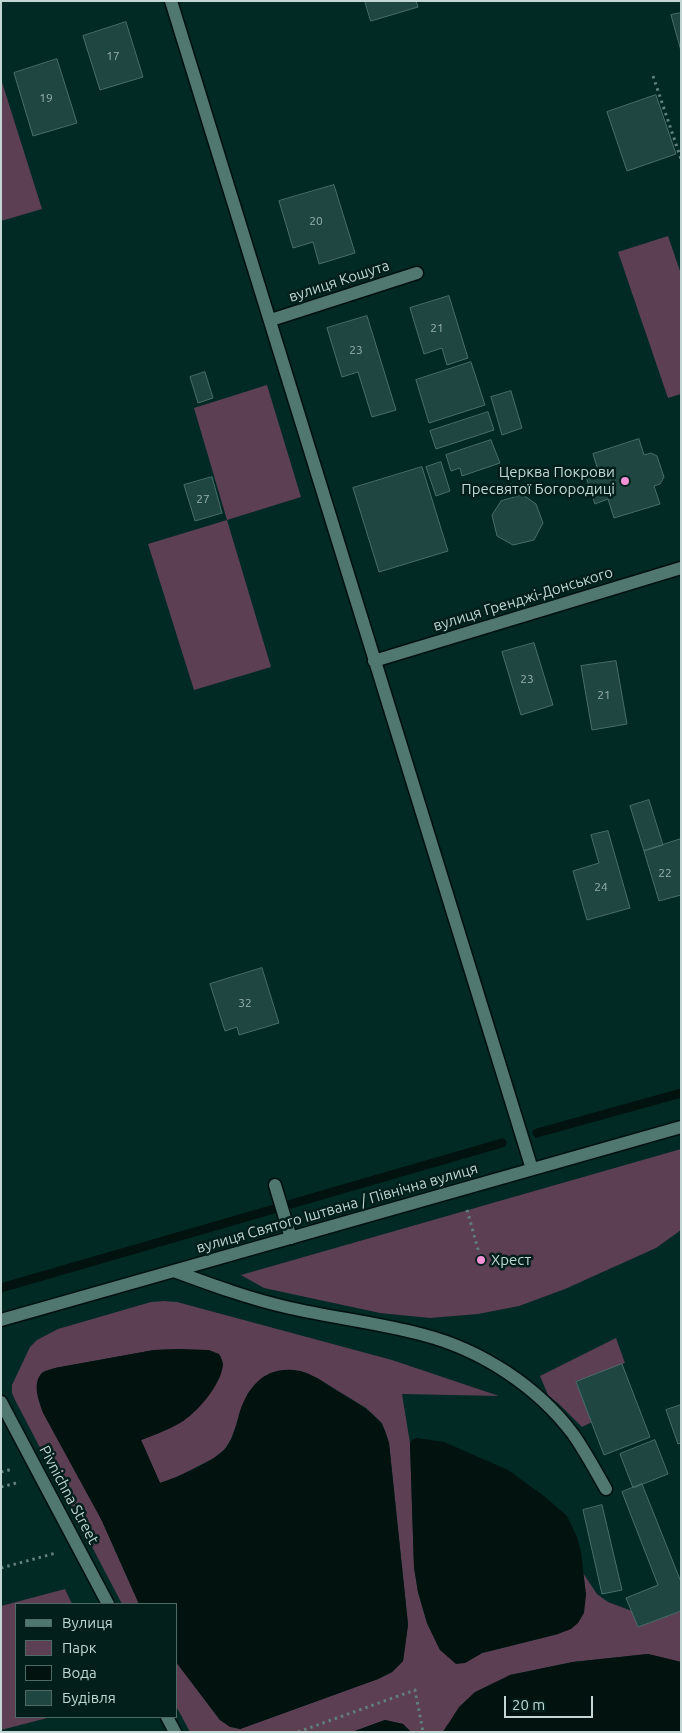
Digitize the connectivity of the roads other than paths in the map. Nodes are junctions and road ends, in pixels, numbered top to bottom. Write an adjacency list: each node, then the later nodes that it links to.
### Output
1 (172, 1): 3 (street)
2 (417, 273): 3 (street, вулиця Кошута)
3 (271, 320): 5 (street)
4 (681, 568): 5 (street, вулиця Гренджі-Донського)
5 (374, 661): 7 (street)
6 (681, 1127): 7 (street, вулиця Святого Іштвана / Північна вулиця)
7 (532, 1169): 9 (street, вулиця Святого Іштвана / Північна вулиця)
8 (276, 1184): 9 (street)
9 (291, 1238): 10 (street, вулиця Святого Іштвана / Північна вулиця)
10 (174, 1271): 11 (street, вулиця Святого Іштвана / Північна вулиця); 13 (street)
11 (1, 1320)
12 (1, 1402): 14 (street, Pivnichna Street)
13 (606, 1489)
14 (107, 1603)
15 (167, 1718): 16 (street)
16 (174, 1732)

